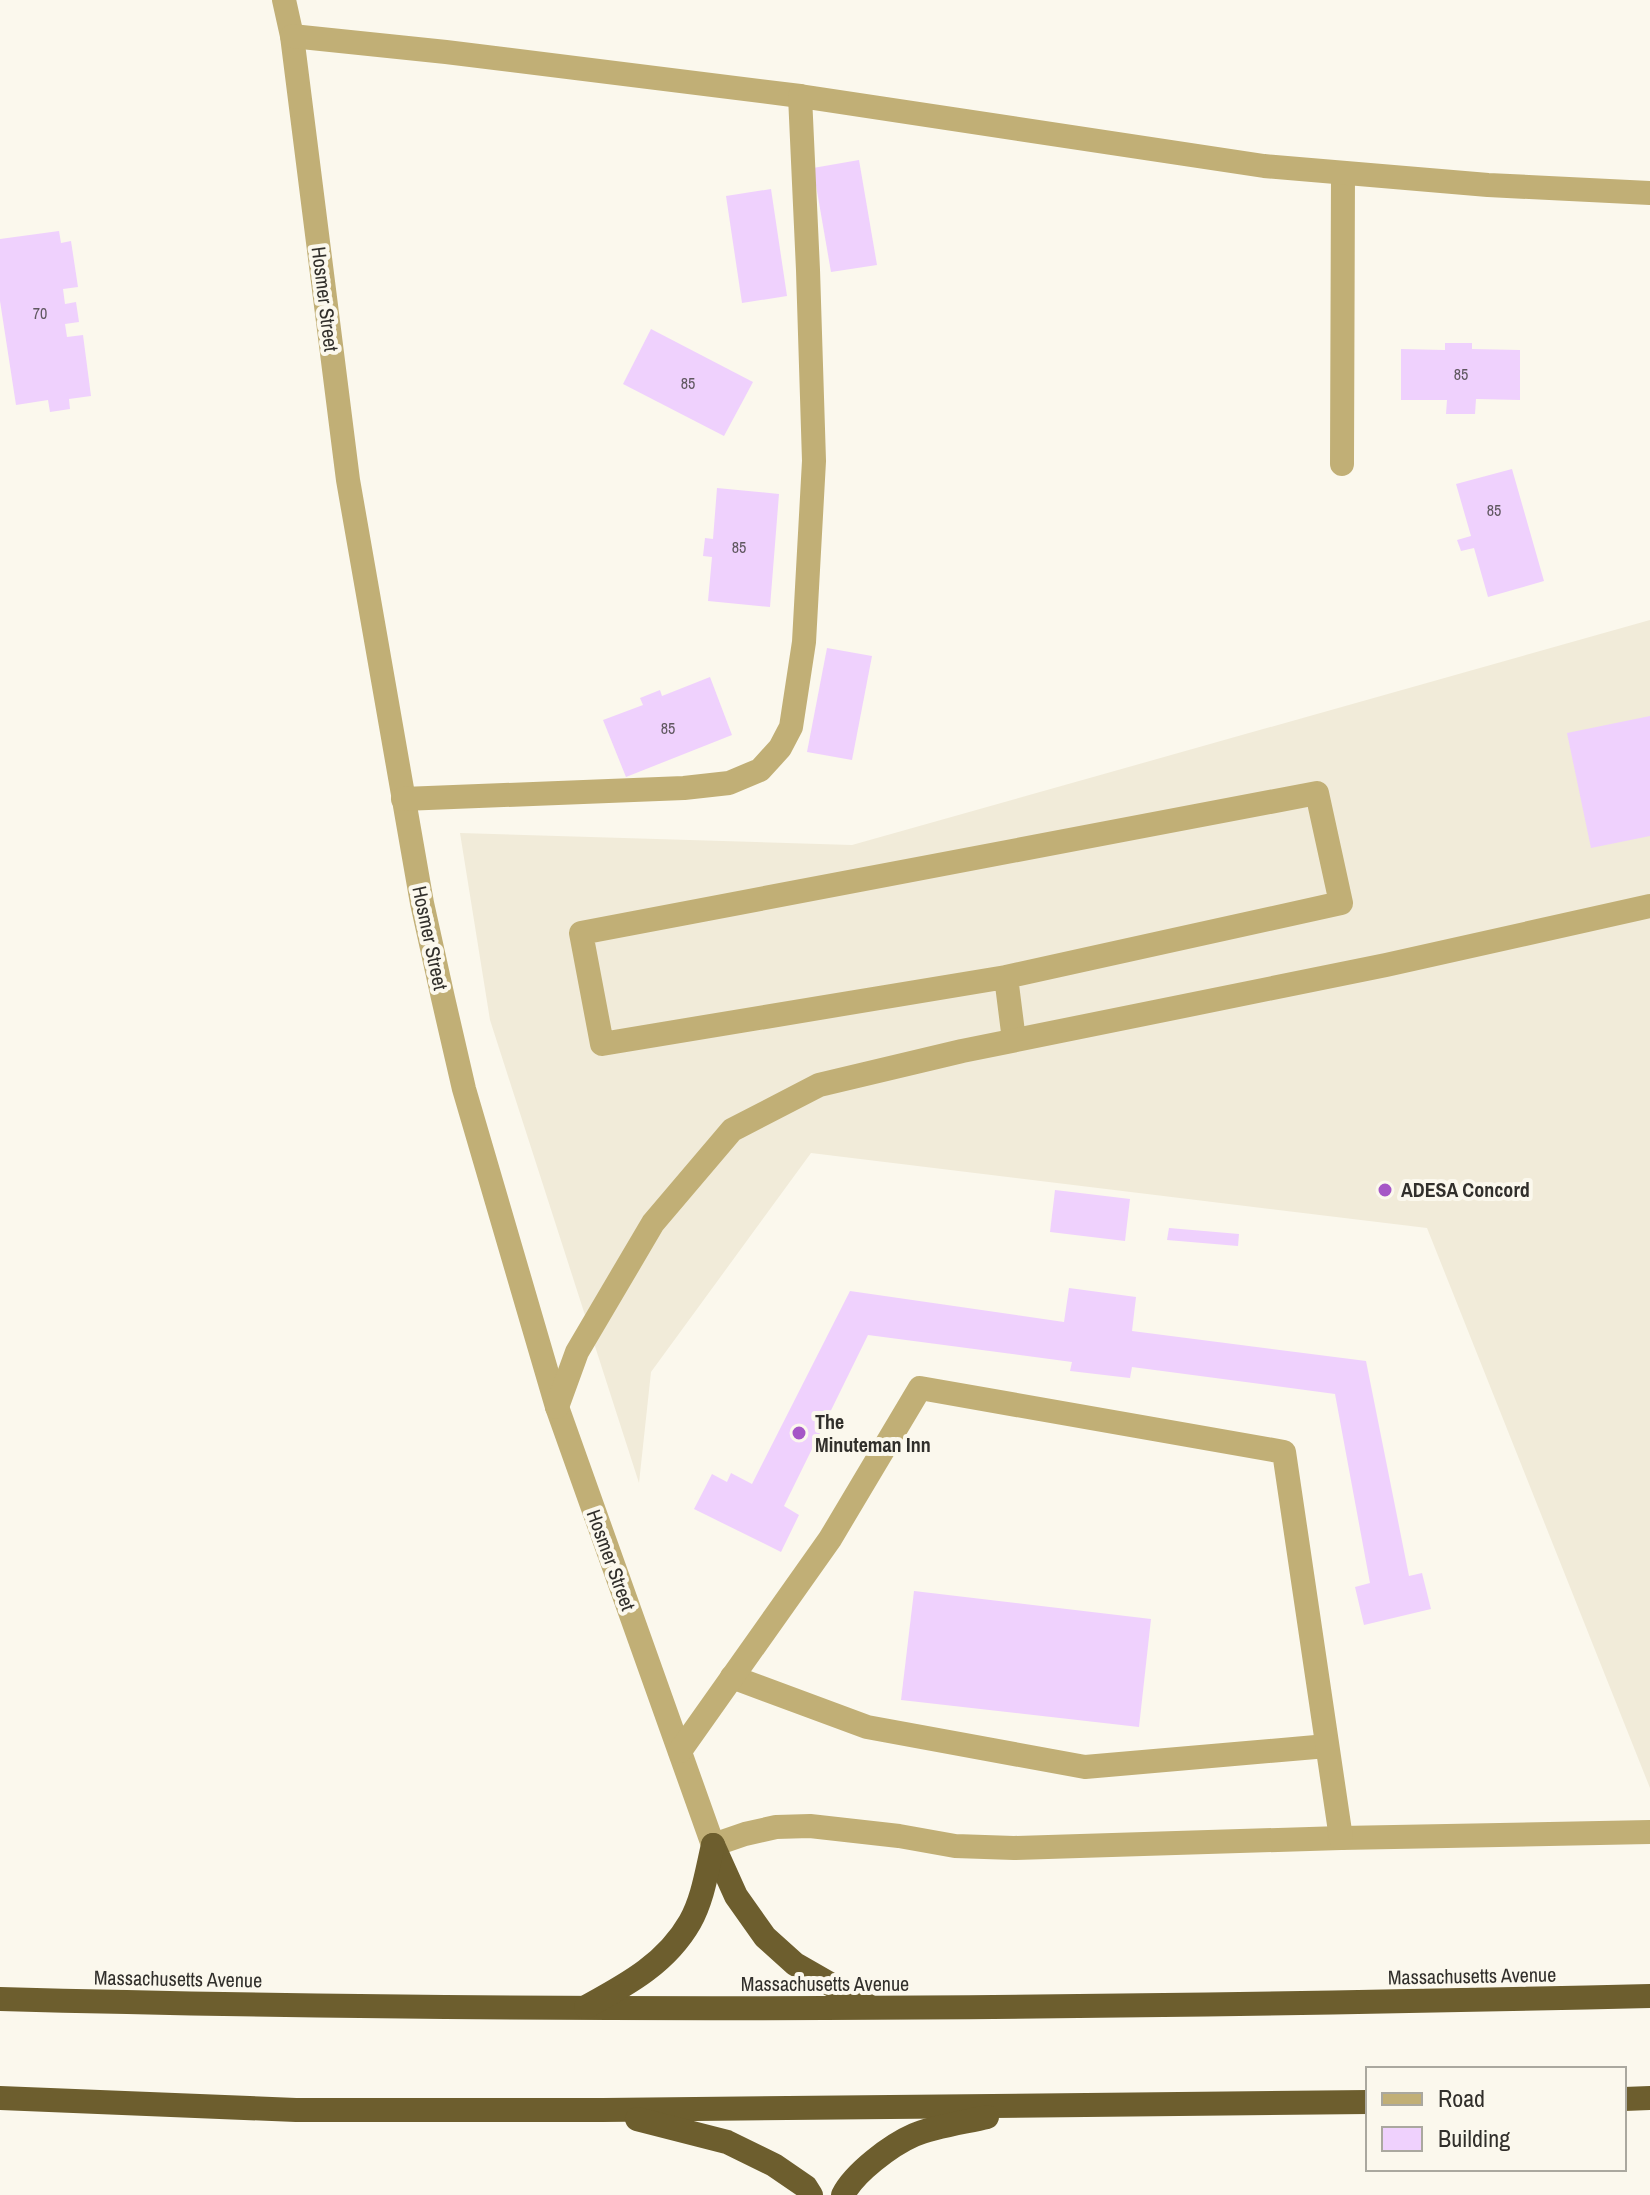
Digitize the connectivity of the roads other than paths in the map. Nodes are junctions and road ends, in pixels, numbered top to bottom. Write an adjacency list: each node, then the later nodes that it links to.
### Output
1 (284, 0): 2 (street, Hosmer Street)
2 (292, 36): 3 (street); 7 (street, Hosmer Street)
3 (800, 96): 4 (street); 7 (street)
4 (1343, 173): 5 (street); 6 (street)
5 (1650, 193)
6 (1342, 464)
7 (403, 799): 11 (street, Hosmer Street)
8 (1650, 906): 10 (street)
9 (1006, 977): 9 (street); 10 (street)
10 (1014, 1040): 11 (street)
11 (557, 1407): 14 (street, Hosmer Street)
12 (732, 1677): 13 (street); 13 (street); 14 (street)
13 (1327, 1746): 16 (street)
14 (680, 1751): 17 (street, Hosmer Street)
15 (1650, 1832): 16 (street)
16 (1341, 1838): 17 (street)
17 (713, 1845): 20 (highway); 21 (highway)
18 (1650, 1996): 20 (highway, Massachusetts Avenue)
19 (0, 1999): 21 (highway, Massachusetts Avenue)
20 (871, 2008): 21 (highway, Massachusetts Avenue)
21 (582, 2009)
22 (0, 2098): 27 (highway)
23 (1650, 2098): 24 (highway)
24 (1626, 2099)
25 (1366, 2102): 26 (highway)
26 (1026, 2107): 27 (highway); 29 (highway)
27 (603, 2110): 28 (highway)
28 (811, 2195)
29 (843, 2195)

